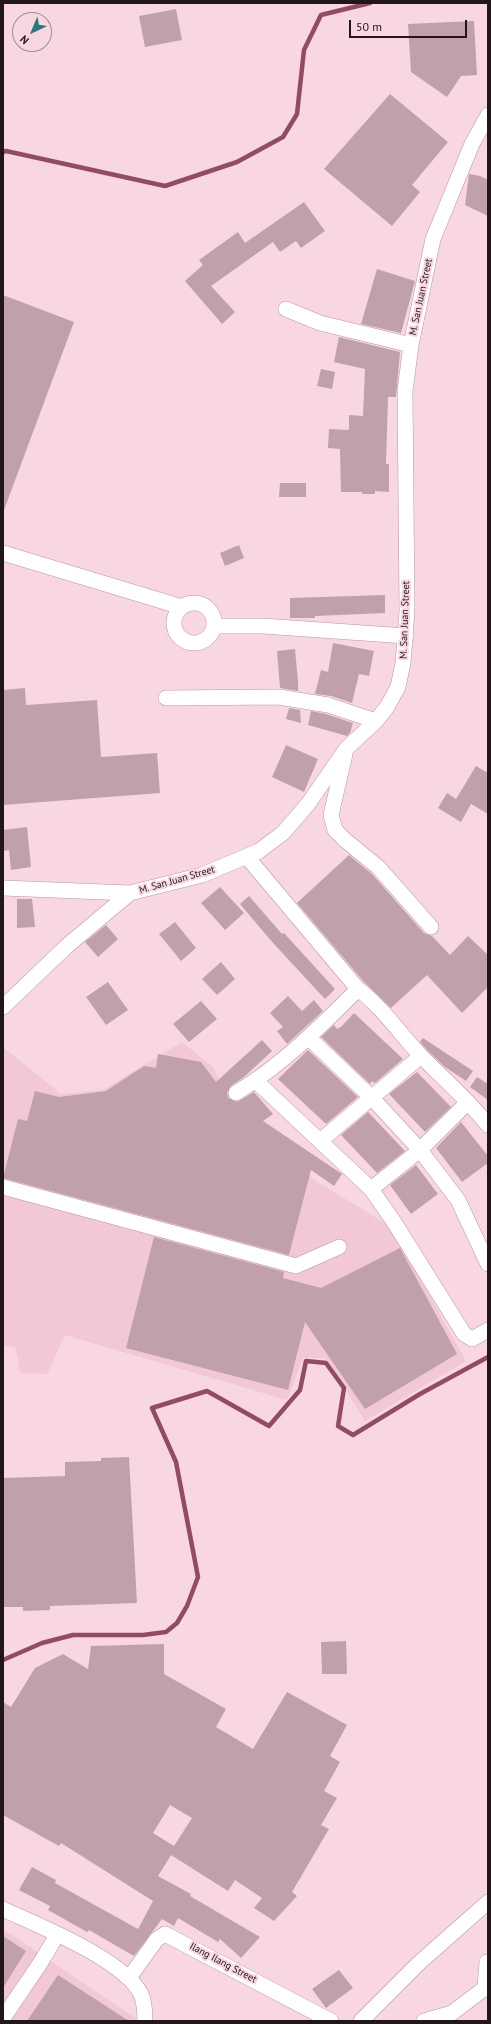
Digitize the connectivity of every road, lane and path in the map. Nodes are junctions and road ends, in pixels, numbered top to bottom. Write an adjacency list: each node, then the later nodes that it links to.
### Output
1 (488, 114): 3 (street, M. San Juan Street)
2 (286, 309): 3 (street)
3 (411, 345): 7 (street, M. San Juan Street)
4 (3, 552): 5 (street)
5 (182, 608): 6 (street); 6 (street)
6 (214, 626): 7 (street)
7 (406, 636): 9 (street, M. San Juan Street)
8 (166, 698): 9 (street)
9 (376, 721): 10 (street, M. San Juan Street)
10 (346, 749): 11 (street, M. San Juan Street); 14 (street)
11 (247, 857): 13 (street, M. San Juan Street); 15 (street)
12 (3, 888): 13 (street)
13 (130, 893): 16 (street, M. San Juan Street)
14 (431, 927)
15 (358, 989): 17 (street); 18 (street)
16 (3, 1007)
17 (309, 1038): 19 (street); 21 (street)
18 (421, 1056): 21 (street); 22 (street)
19 (256, 1081): 20 (street); 24 (street)
20 (236, 1093)
21 (372, 1098): 24 (street); 25 (street)
22 (468, 1102): 23 (street); 25 (street)
23 (488, 1125)
24 (320, 1141): 27 (street)
25 (420, 1150): 27 (street); 29 (street)
26 (3, 1187): 28 (street)
27 (371, 1189): 30 (street)
28 (339, 1247)
29 (488, 1264)
30 (488, 1330)
31 (488, 1902): 41 (street)
32 (3, 1909): 33 (street)
33 (57, 1935): 35 (street); 38 (street)
34 (487, 1962): 36 (street)
35 (129, 1978): 39 (street); 40 (street, Ilang Ilang Street)
36 (487, 1994): 37 (street)
37 (458, 2017): 42 (street)
38 (3, 2018)
39 (145, 2021)
40 (331, 2021)
41 (361, 2021)
42 (424, 2021)

